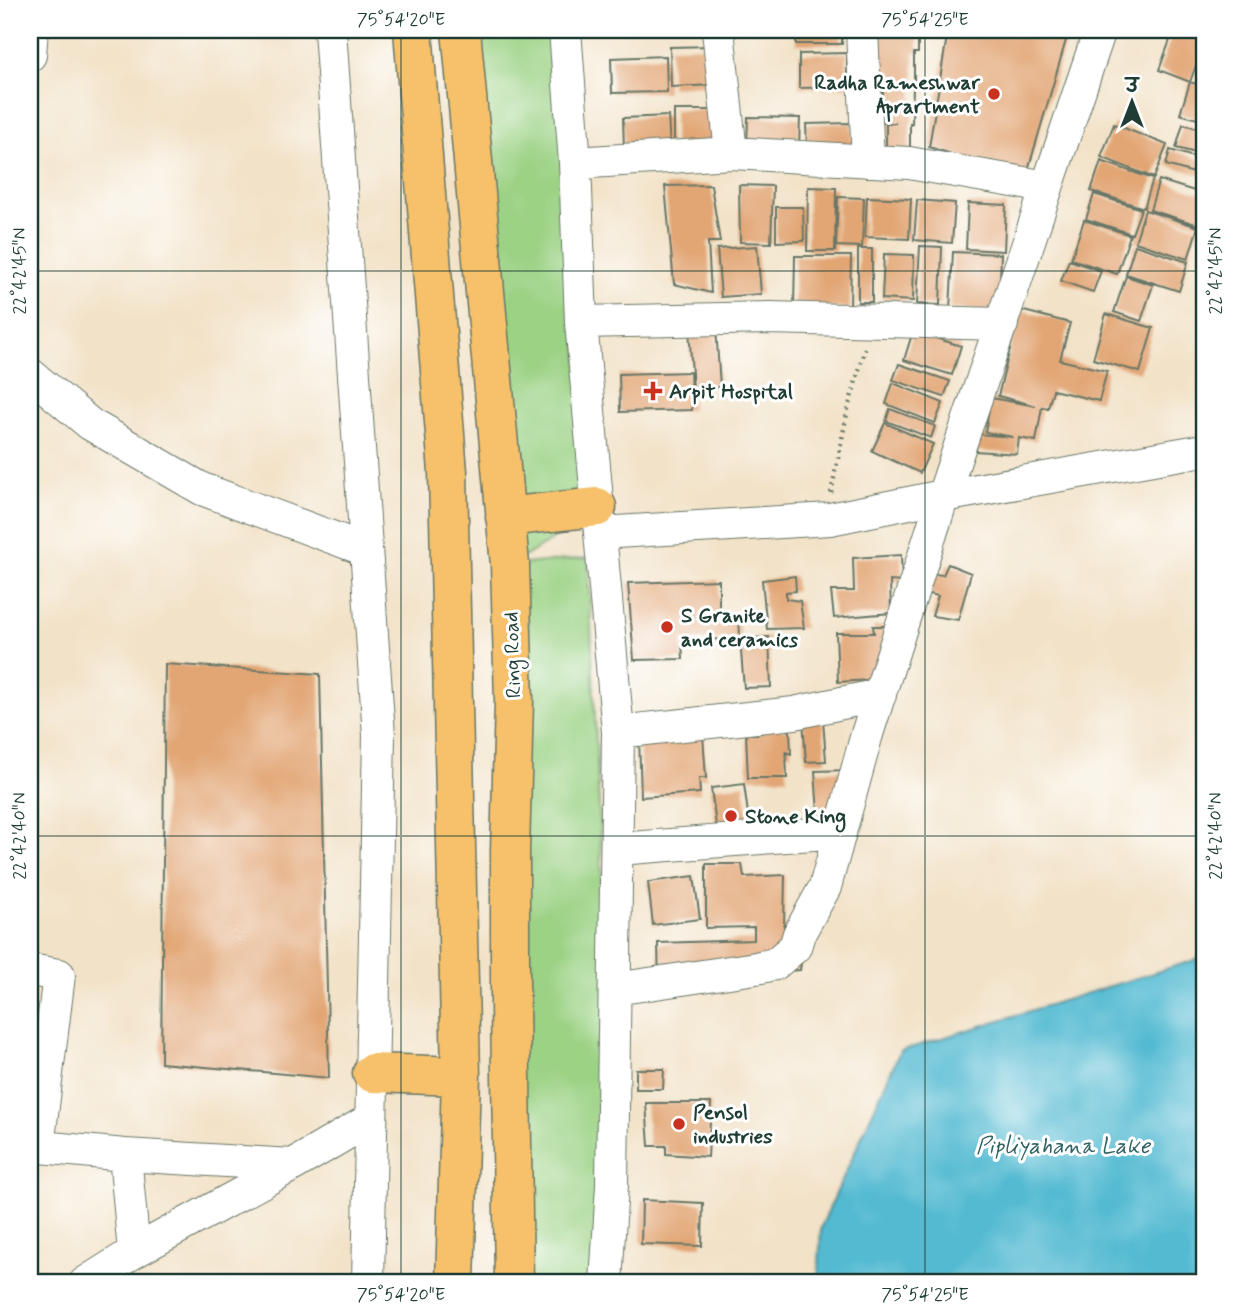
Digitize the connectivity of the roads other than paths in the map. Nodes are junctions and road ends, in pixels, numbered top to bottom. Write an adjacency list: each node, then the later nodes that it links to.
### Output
1 (32, 30): 9 (street)
2 (330, 30): 21 (street)
3 (413, 30): 29 (main road)
4 (461, 30): 19 (main road, Ring Road)
5 (565, 30): 12 (street)
6 (718, 30): 10 (street)
7 (862, 30): 11 (street)
8 (1100, 30): 13 (street)
9 (30, 55)
10 (731, 153): 11 (street); 12 (street)
11 (868, 161): 13 (street)
12 (575, 163): 14 (street)
13 (1047, 187): 15 (street)
14 (581, 322): 15 (street); 20 (street)
15 (1002, 324): 18 (street)
16 (30, 374): 21 (street)
17 (1204, 450): 18 (street)
18 (943, 496): 20 (street); 22 (street)
19 (505, 517): 20 (main road); 38 (main road, Ring Road)
20 (598, 520): 23 (street)
21 (366, 550): 28 (street)
22 (880, 695): 23 (street); 24 (street)
23 (618, 732): 25 (street)
24 (840, 832): 25 (street); 27 (street)
25 (617, 849): 27 (street)
26 (30, 970): 31 (street)
27 (615, 989): 39 (street)
28 (372, 1073): 29 (main road); 30 (street)
29 (461, 1076): 37 (main road)
30 (371, 1119): 33 (street); 36 (street)
31 (34, 1147): 32 (street)
32 (125, 1155): 33 (street); 34 (street)
33 (293, 1165): 34 (street)
34 (134, 1252): 35 (street)
35 (85, 1283)
36 (368, 1283)
37 (455, 1283)
38 (514, 1283)
39 (606, 1283)

